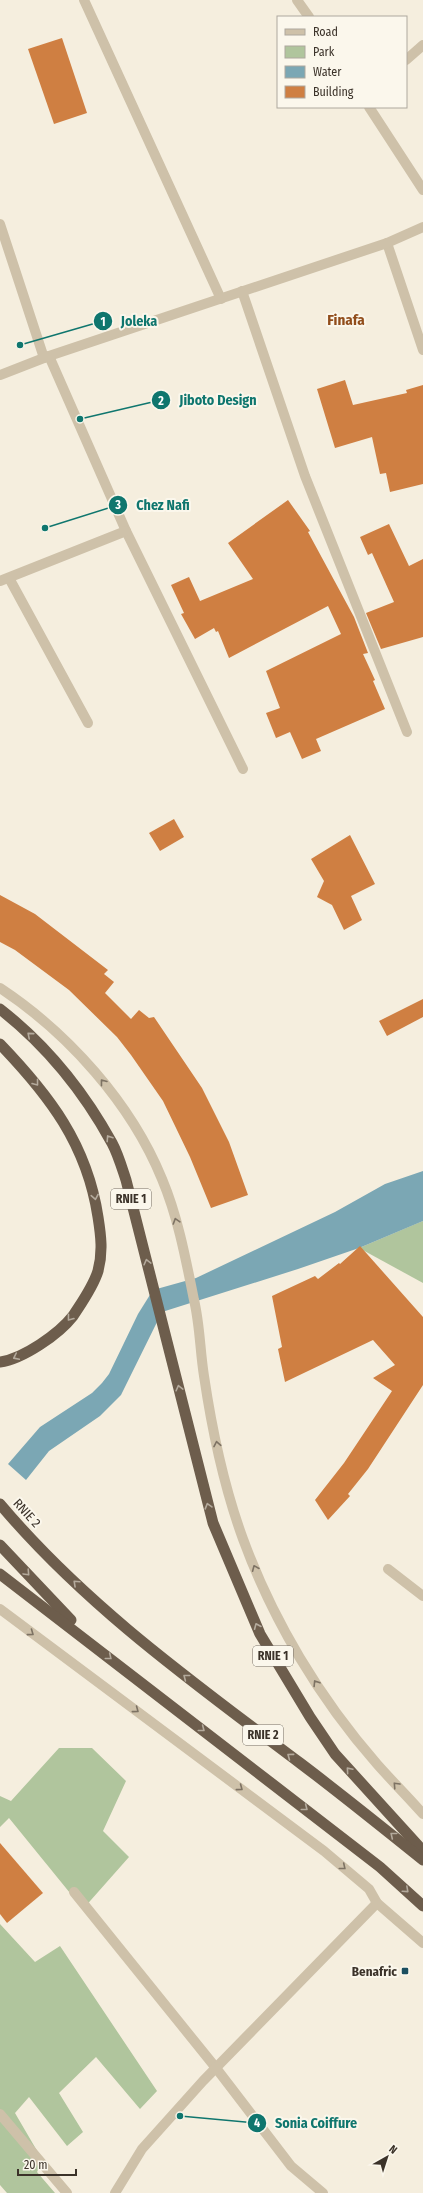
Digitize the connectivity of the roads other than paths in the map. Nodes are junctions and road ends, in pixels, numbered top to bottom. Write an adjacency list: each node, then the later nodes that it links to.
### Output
1 (84, 0): 12 (street)
2 (298, 0): 3 (street)
3 (308, 16)
4 (423, 45): 5 (street)
5 (407, 59)
6 (370, 108): 7 (street)
7 (423, 190)
8 (0, 224): 14 (street)
9 (423, 227): 10 (street)
10 (387, 243): 11 (street); 13 (street)
11 (242, 291): 12 (street); 19 (street)
12 (221, 299): 14 (street)
13 (423, 350)
14 (47, 357): 15 (street); 16 (street)
15 (0, 375)
16 (126, 531): 17 (street); 20 (street)
17 (5, 580): 18 (street)
18 (88, 723)
19 (407, 732)
20 (243, 769)
21 (0, 988): 32 (street, one-way to 21)
22 (0, 1009): 33 (highway, RNIE 1, one-way to 22)
23 (0, 1044): 24 (highway, one-way to 24)
24 (0, 1362)
25 (0, 1504): 34 (highway, RNIE 2 / RNIE 2, one-way to 25)
26 (0, 1545): 31 (highway, one-way to 31)
27 (388, 1569): 29 (street)
28 (0, 1574): 31 (highway)
29 (423, 1596)
30 (0, 1609): 36 (street, one-way to 36)
31 (92, 1643): 37 (highway, one-way to 37)
32 (423, 1814)
33 (423, 1850)
34 (423, 1860)
35 (74, 1892): 39 (street)
36 (377, 1903): 38 (street); 39 (street)
37 (423, 1906)
38 (423, 1943)
39 (216, 2068): 42 (street); 43 (street)
40 (0, 2114): 41 (street)
41 (67, 2193)
42 (115, 2193)
43 (323, 2193)

